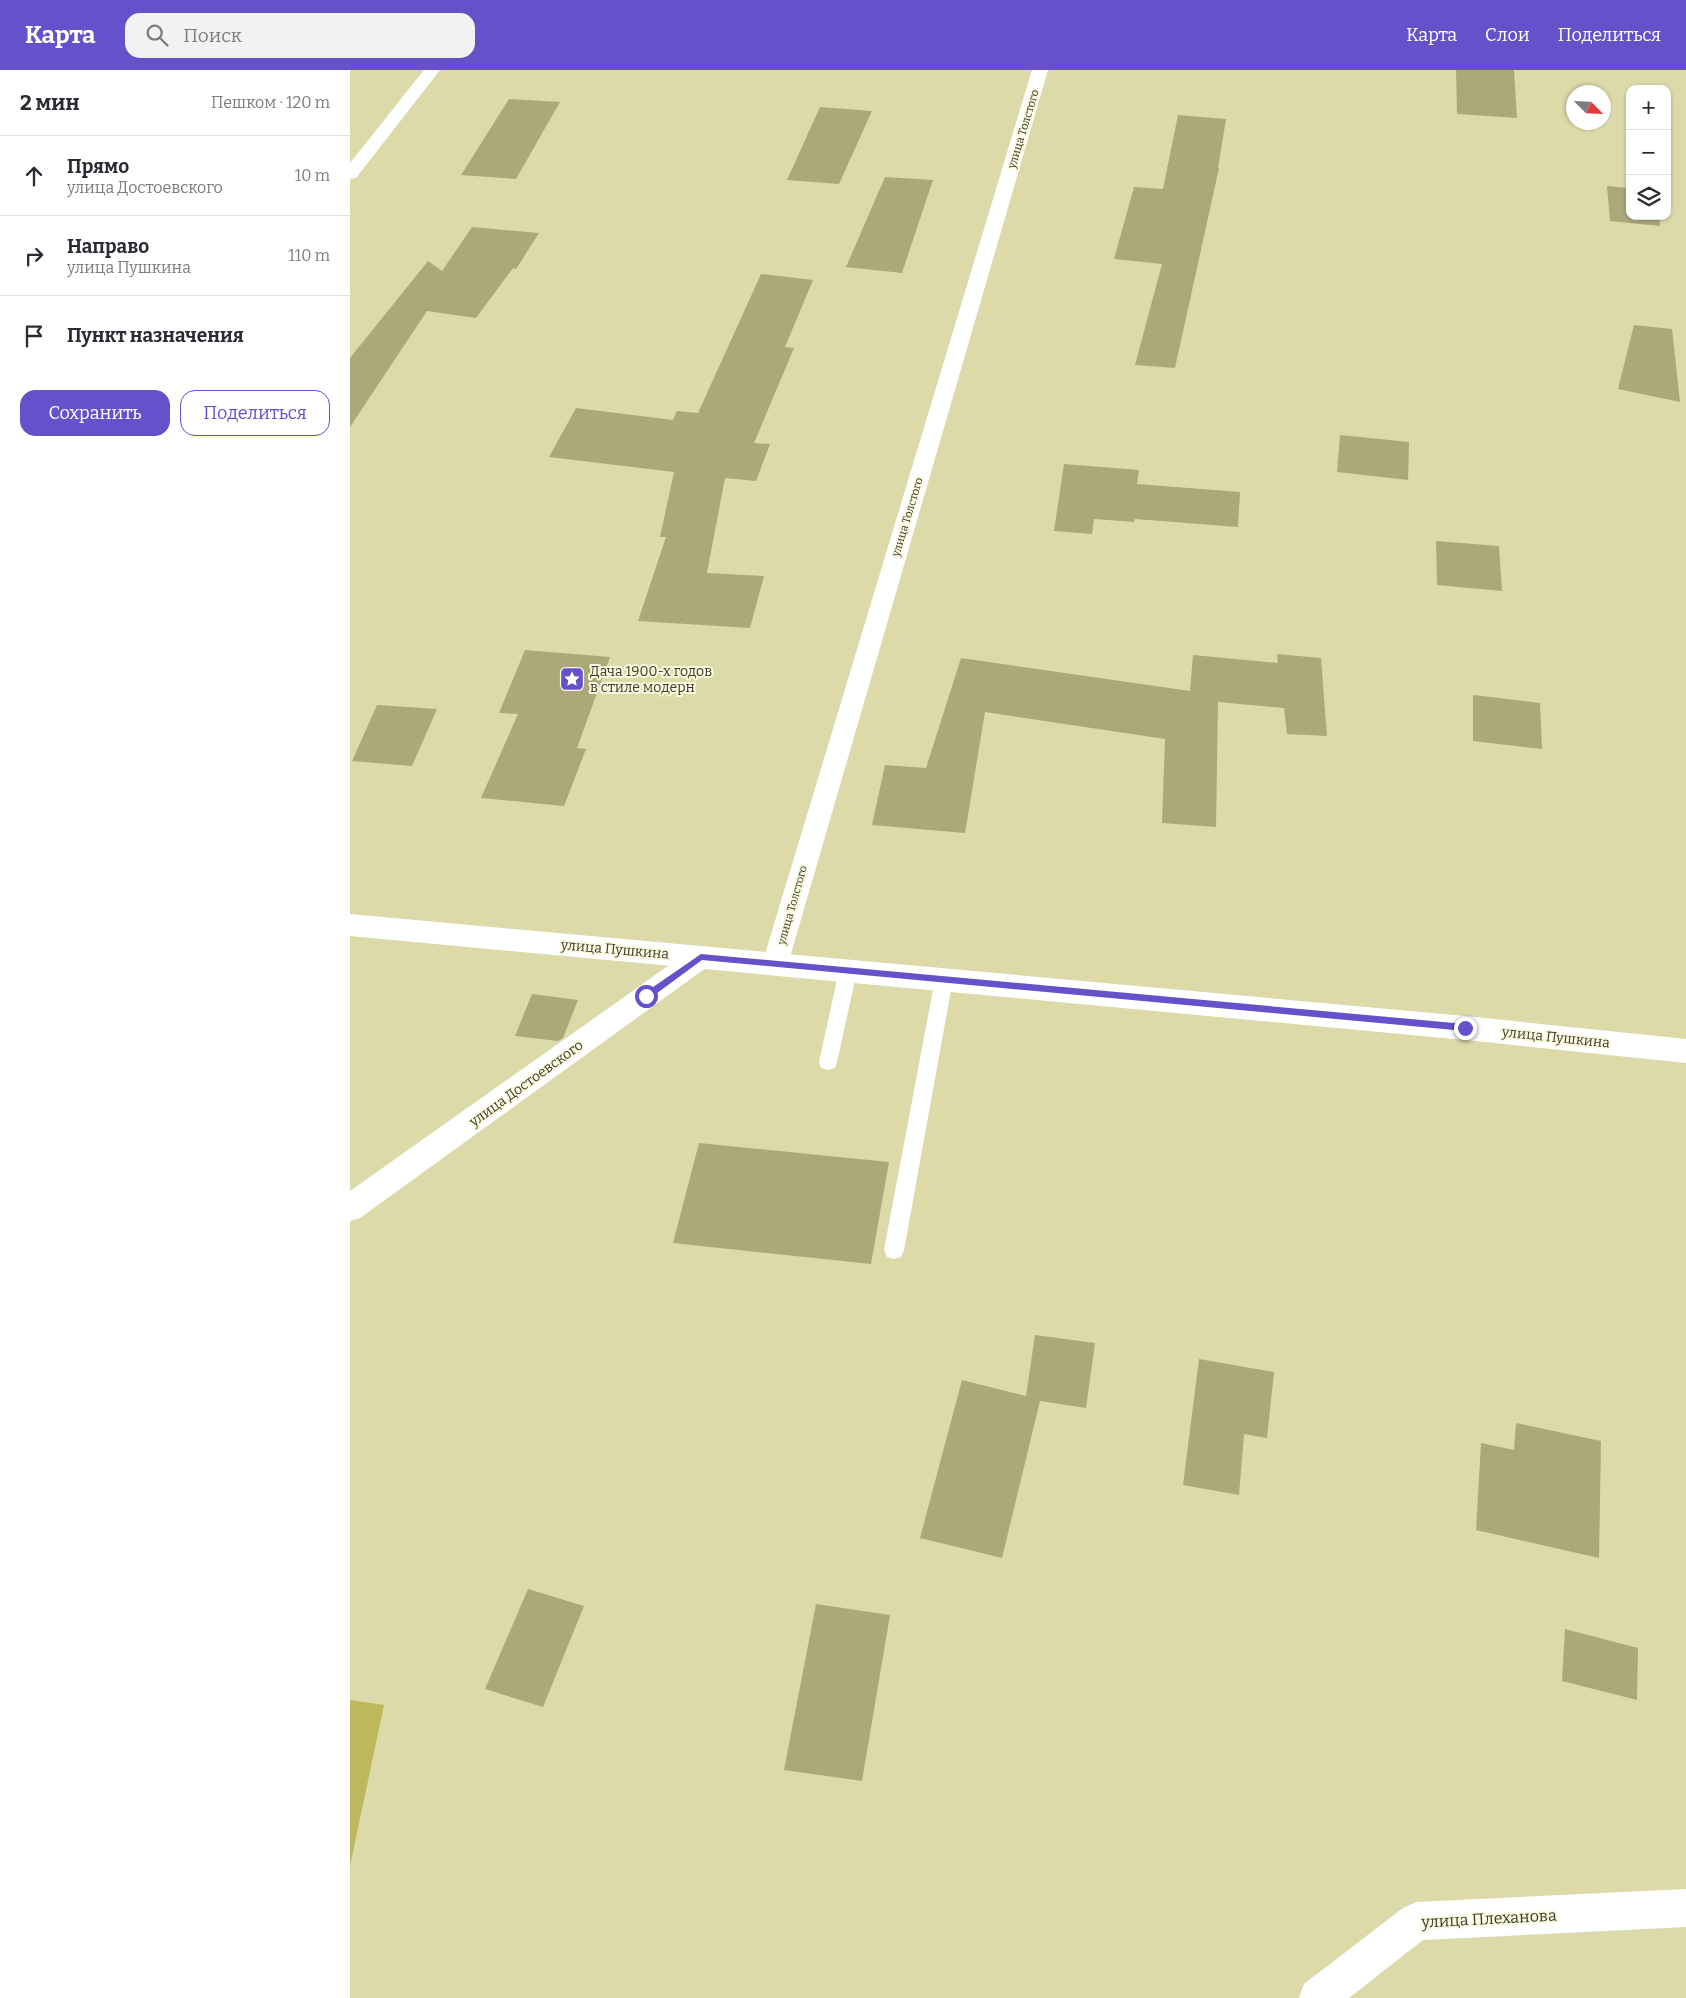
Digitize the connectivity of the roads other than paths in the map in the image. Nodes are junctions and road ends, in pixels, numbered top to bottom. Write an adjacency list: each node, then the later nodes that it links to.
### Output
1 (432, 70): 3 (street)
2 (1040, 70): 6 (street, улица Толстого)
3 (350, 174)
4 (350, 925): 5 (street, улица Пушкина)
5 (701, 957): 6 (street, улица Пушкина); 11 (street, улица Достоевского)
6 (775, 964): 7 (street, улица Пушкина)
7 (848, 971): 8 (street, улица Пушкина); 10 (lane)
8 (944, 980): 9 (street, улица Пушкина); 12 (lane)
9 (1686, 1051)
10 (828, 1062)
11 (350, 1208)
12 (894, 1250)
13 (1686, 1908): 14 (street, улица Плеханова)
14 (1318, 1998)

